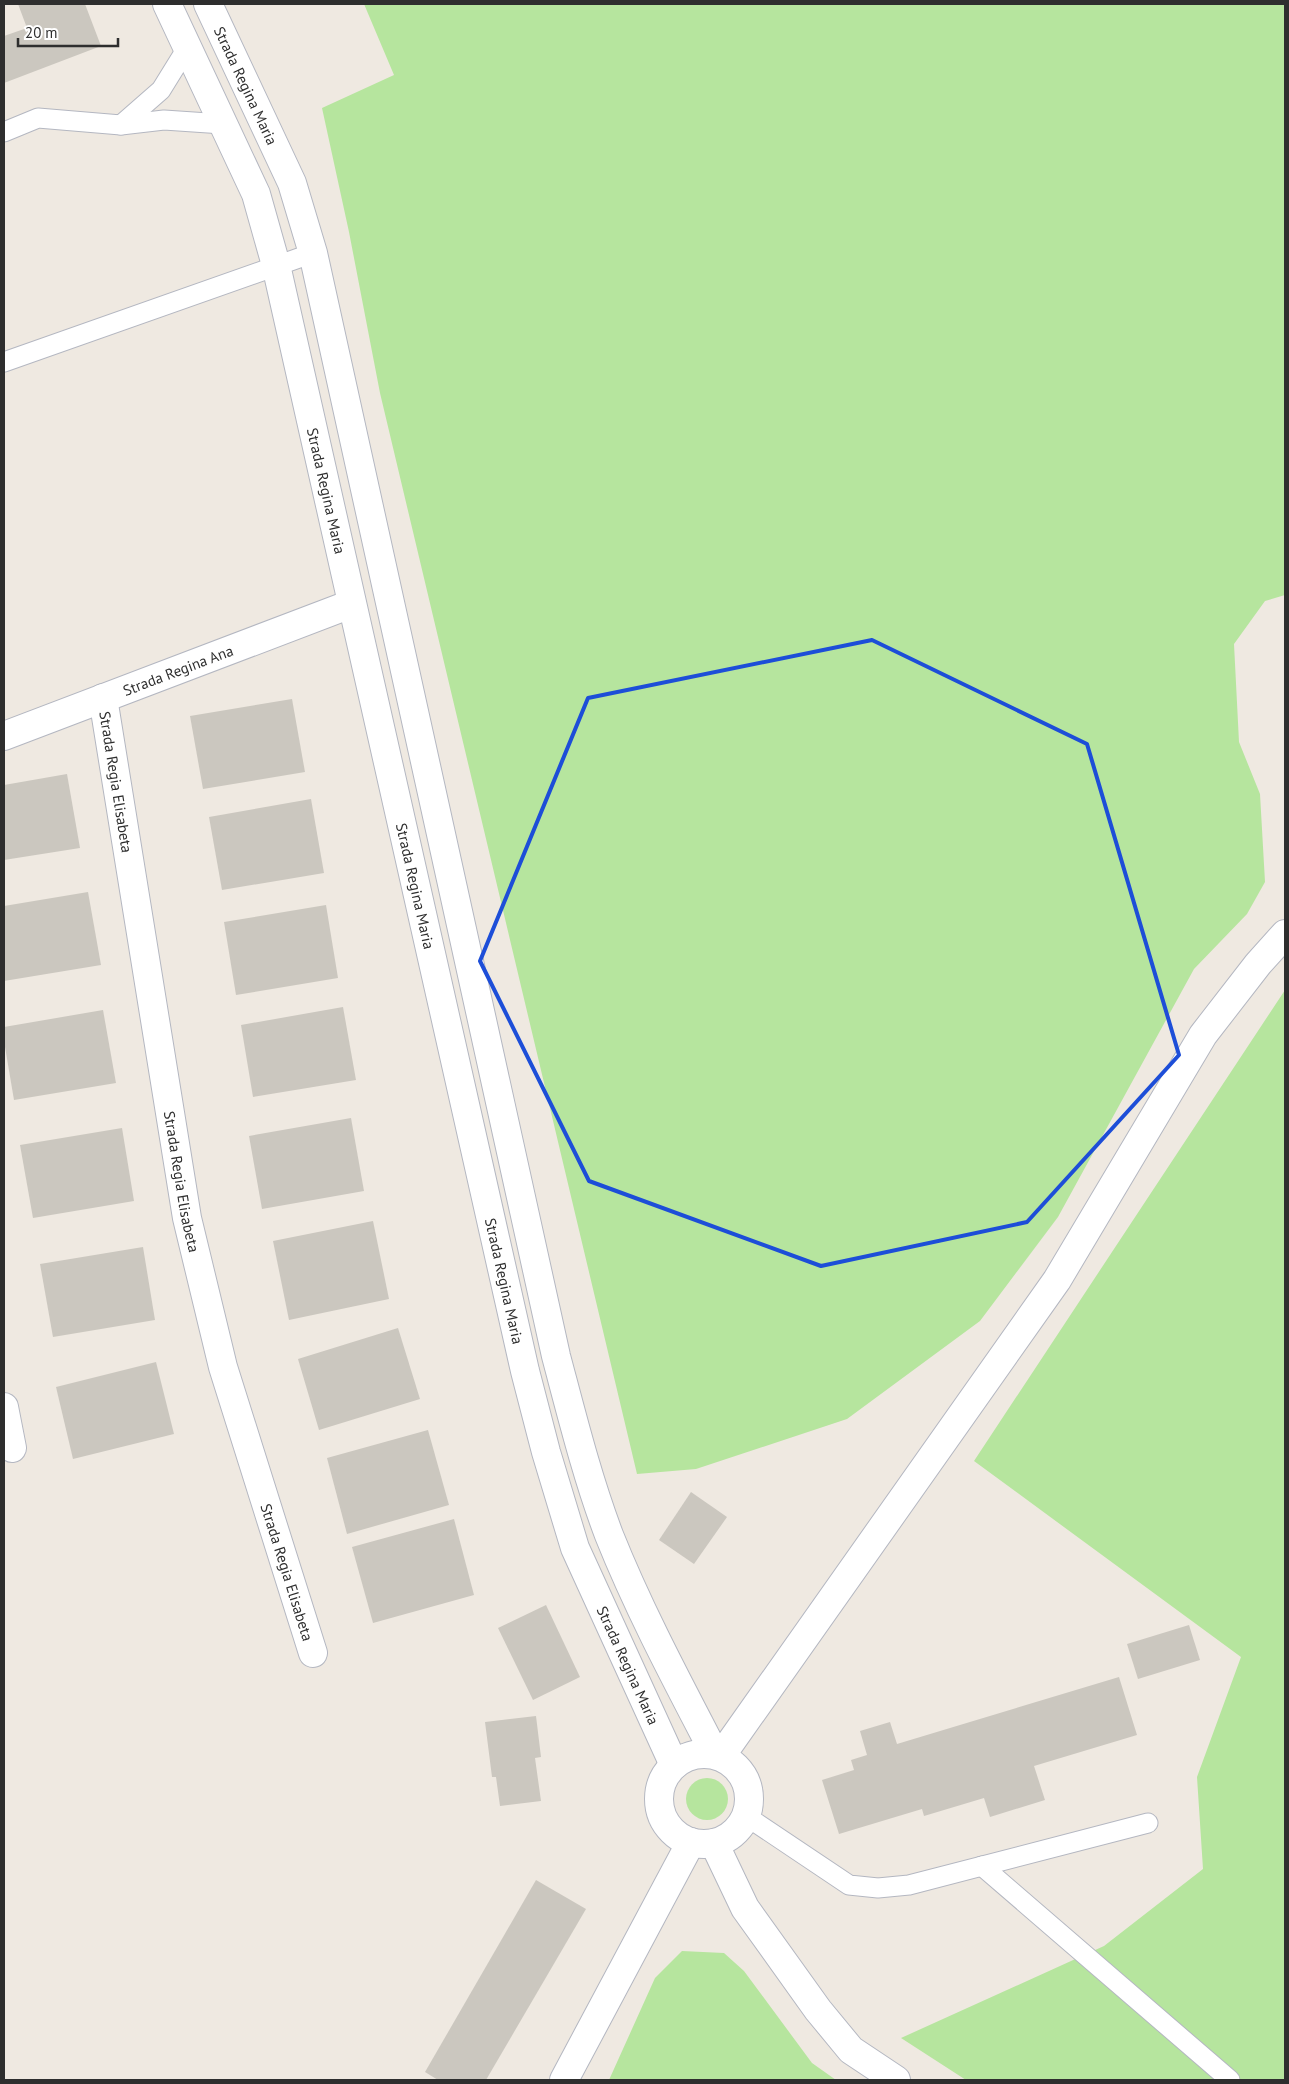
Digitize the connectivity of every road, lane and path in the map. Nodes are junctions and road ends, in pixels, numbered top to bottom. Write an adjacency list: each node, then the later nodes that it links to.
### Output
1 (166, 4): 3 (street, Strada Regina Maria)
2 (208, 4): 7 (street, Strada Regina Maria)
3 (188, 48): 4 (street, Strada Regina Maria); 5 (lane)
4 (223, 124): 5 (lane); 8 (street, Strada Regina Maria)
5 (120, 125): 6 (lane)
6 (4, 132)
7 (313, 253): 8 (lane); 17 (street, Strada Regina Maria)
8 (276, 265): 9 (lane); 10 (street, Strada Regina Maria)
9 (4, 362)
10 (351, 604): 11 (street, Strada Regina Ana); 18 (street, Strada Regina Maria)
11 (102, 698): 12 (street, Strada Regina Ana); 16 (street, Strada Regia Elisabeta)
12 (4, 736)
13 (1285, 934): 17 (street)
14 (4, 1407): 15 (street)
15 (12, 1448)
16 (313, 1653)
17 (718, 1755): 18 (street); 19 (street)
18 (674, 1765): 21 (street)
19 (746, 1816): 21 (street); 22 (lane)
20 (1148, 1823): 22 (lane)
21 (702, 1843): 23 (street); 24 (street)
22 (982, 1866): 25 (lane)
23 (564, 2080)
24 (896, 2080)
25 (1230, 2080)

